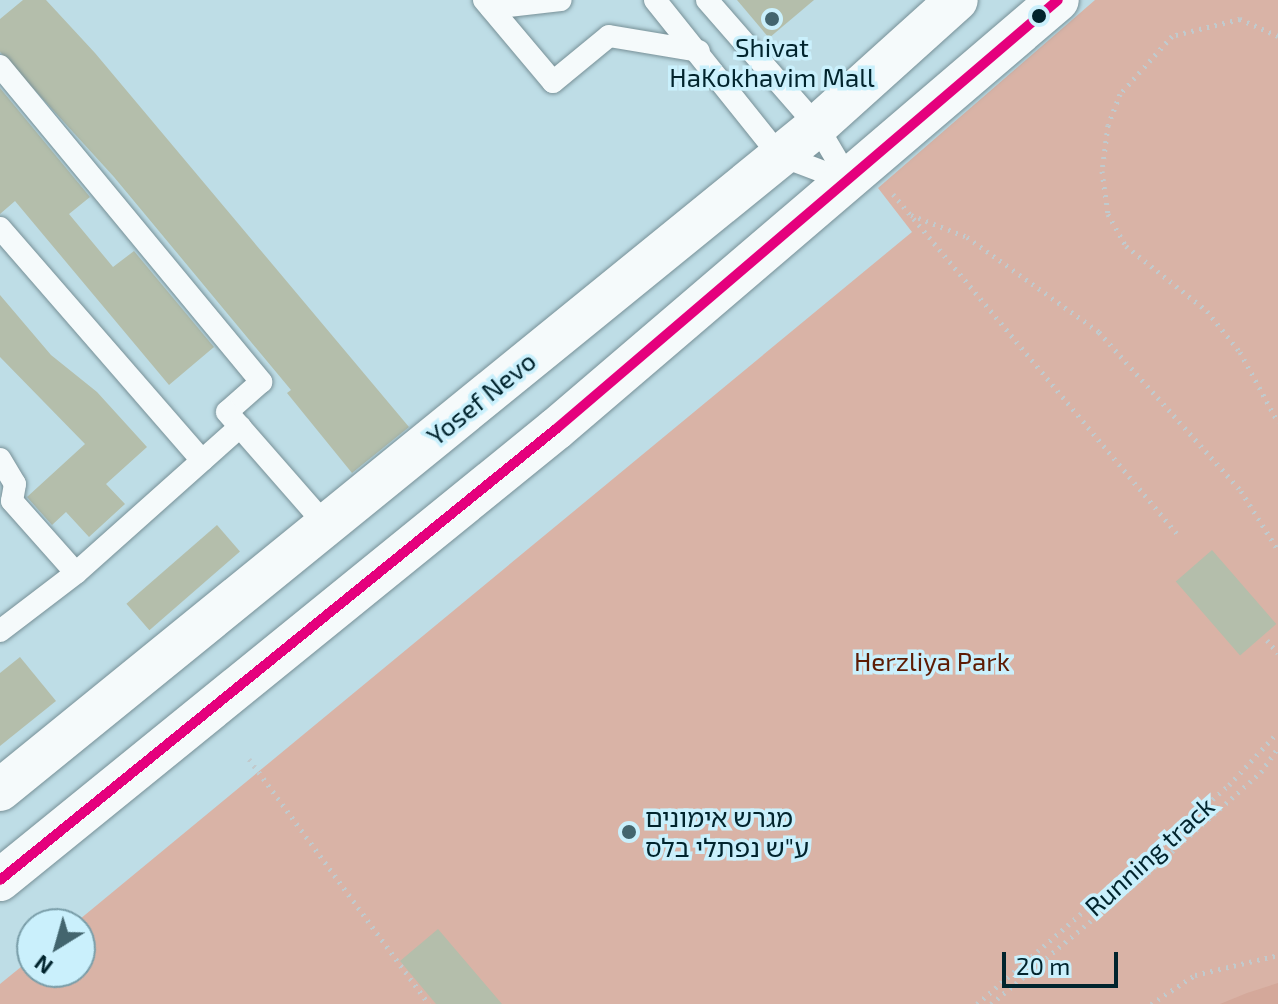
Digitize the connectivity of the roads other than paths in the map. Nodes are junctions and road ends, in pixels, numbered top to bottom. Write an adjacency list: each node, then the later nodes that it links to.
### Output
1 (561, 0): 6 (lane)
2 (655, 0): 8 (lane)
3 (688, 0): 7 (lane)
4 (957, 0): 10 (street, Yosef Nevo)
5 (1058, 0): 12 (street)
6 (488, 4): 8 (lane)
7 (715, 7): 10 (lane)
8 (699, 51): 11 (lane)
9 (0, 66): 14 (lane)
10 (817, 126): 11 (street, Yosef Nevo); 12 (lane)
11 (779, 155): 12 (lane); 17 (street, Yosef Nevo)
12 (860, 174): 21 (street)
13 (0, 228): 16 (lane)
14 (233, 420): 16 (lane); 17 (lane)
15 (0, 459): 18 (lane)
16 (202, 460): 18 (lane)
17 (326, 525): 20 (street, Yosef Nevo)
18 (76, 573): 19 (lane)
19 (0, 631)
20 (0, 790)
21 (0, 880)

